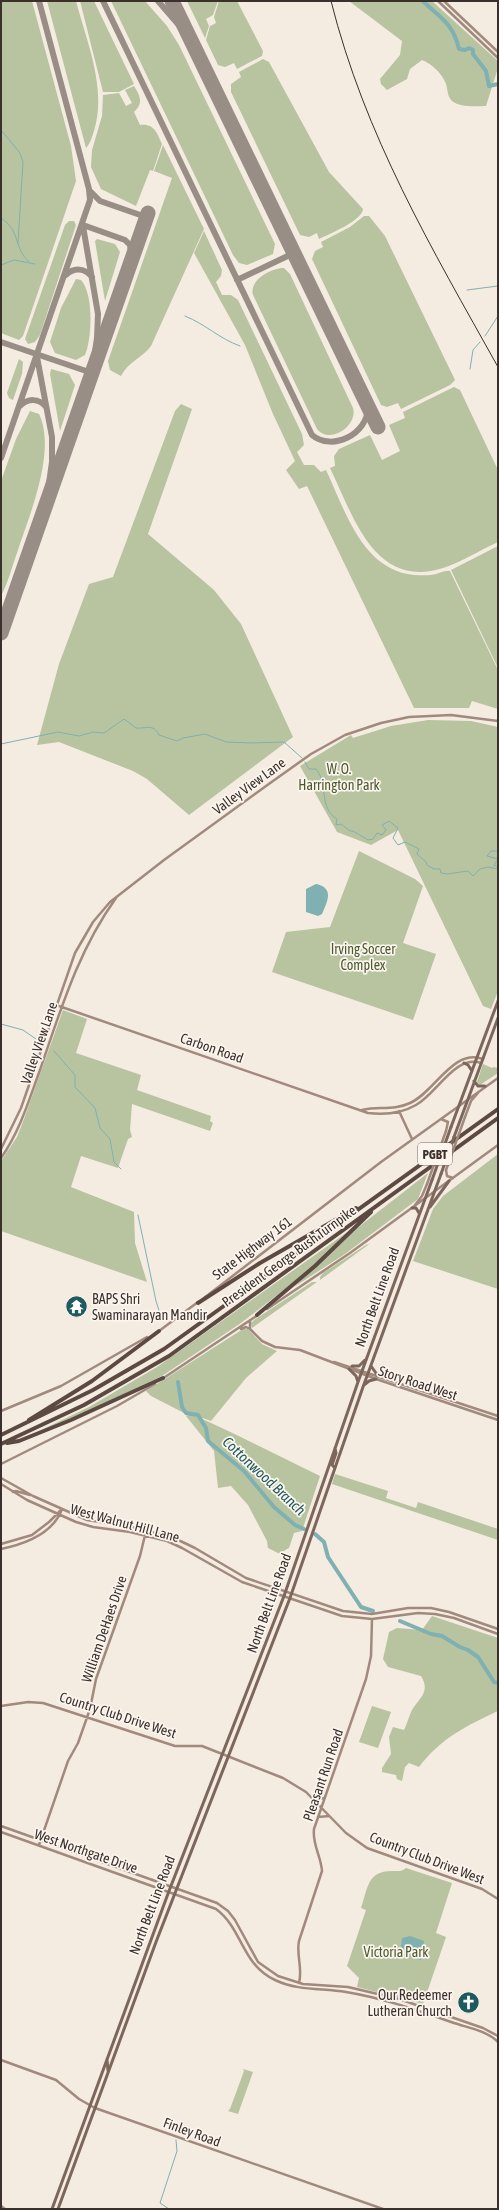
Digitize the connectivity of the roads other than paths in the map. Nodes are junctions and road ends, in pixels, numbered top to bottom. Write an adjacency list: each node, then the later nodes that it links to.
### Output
1 (438, 1): 4 (main road)
2 (444, 1): 3 (main road)
3 (498, 52)
4 (498, 58)
5 (498, 721): 6 (main road, Valley View Lane)
6 (119, 894): 8 (main road, Valley View Lane); 9 (main road, Valley View Lane)
7 (498, 1000): 11 (main road, North Belt Line Road)
8 (56, 1005): 9 (main road, Carbon Road); 31 (main road, Valley View Lane)
9 (62, 1007): 26 (main road, Carbon Road); 32 (main road, Valley View Lane)
10 (498, 1018): 12 (main road, North Belt Line Road)
11 (477, 1057): 12 (main road); 13 (main road, North Belt Line Road); 20 (main road, Carbon Road)
12 (483, 1059): 15 (main road, North Belt Line Road)
13 (476, 1061): 14 (main road); 15 (main road); 16 (main road, North Belt Line Road)
14 (464, 1063): 16 (main road); 21 (main road, Carbon Road)
15 (481, 1063): 18 (main road, North Belt Line Road)
16 (472, 1072): 24 (main road, North Belt Line Road)
17 (498, 1078): 19 (main road, State Highway 161)
18 (474, 1082): 19 (main road); 23 (main road, North Belt Line Road)
19 (485, 1086): 22 (main road, State Highway 161)
20 (432, 1087): 21 (main road); 26 (main road, Carbon Road)
21 (435, 1090): 26 (main road, Carbon Road)
22 (479, 1091): 23 (main road, State Highway 161); 33 (main road, bridge)
23 (468, 1099): 24 (main road, State Highway 161); 35 (main road, North Belt Line Road, bridge)
24 (459, 1105): 28 (main road, State Highway 161); 37 (main road, North Belt Line Road, bridge)
25 (498, 1109): 36 (highway, President George Bush Turnpike / PGBT)
26 (398, 1110): 29 (main road)
27 (498, 1118): 38 (highway, President George Bush Turnpike / PGBT)
28 (440, 1119): 29 (main road, State Highway 161); 39 (main road, bridge)
29 (412, 1139): 44 (main road, State Highway 161)
30 (498, 1145): 33 (main road)
31 (1, 1149)
32 (1, 1158)
33 (453, 1178): 34 (main road)
34 (449, 1181): 35 (main road); 41 (main road)
35 (434, 1192): 37 (main road); 41 (main road, North Belt Line Road)
36 (372, 1199): 44 (highway); 62 (highway, President George Bush Turnpike / PGBT)
37 (425, 1199): 39 (main road); 40 (main road, North Belt Line Road)
38 (380, 1203): 45 (highway); 64 (highway, President George Bush Turnpike / PGBT)
39 (413, 1207): 40 (main road); 45 (main road)
40 (420, 1214): 42 (main road, North Belt Line Road)
41 (426, 1214): 43 (main road, North Belt Line Road)
42 (404, 1256): 43 (main road); 50 (main road, North Belt Line Road)
43 (410, 1258): 51 (main road, North Belt Line Road)
44 (198, 1302): 48 (main road, State Highway 161)
45 (257, 1315): 46 (main road)
46 (250, 1320): 47 (main road); 49 (main road)
47 (250, 1329): 49 (main road); 52 (main road, Story Road West)
48 (159, 1331): 59 (main road, State Highway 161); 62 (highway)
49 (228, 1336): 56 (main road)
50 (367, 1356): 52 (main road); 53 (main road, North Belt Line Road)
51 (371, 1364): 54 (main road, North Belt Line Road); 55 (main road)
52 (350, 1368): 53 (main road, Story Road West); 57 (main road)
53 (362, 1372): 54 (main road, Story Road West); 57 (main road, North Belt Line Road)
54 (367, 1374): 55 (main road, Story Road West); 58 (main road, North Belt Line Road)
55 (377, 1377): 58 (main road); 60 (main road, Story Road West); 61 (main road, Story Road West)
56 (163, 1378): 64 (highway); 66 (main road)
57 (358, 1383): 65 (main road, North Belt Line Road)
58 (363, 1387): 67 (main road, North Belt Line Road)
59 (2, 1411)
60 (498, 1416)
61 (498, 1420)
62 (19, 1428): 63 (highway, President George Bush Turnpike)
63 (1, 1435)
64 (1, 1444)
65 (335, 1448): 67 (main road); 78 (main road, North Belt Line Road)
66 (1, 1464)
67 (334, 1467): 79 (main road, North Belt Line Road)
68 (1, 1478): 71 (main road, West Walnut Hill Lane)
69 (1, 1484): 70 (main road, West Walnut Hill Lane)
70 (13, 1492): 71 (main road); 73 (main road, West Walnut Hill Lane)
71 (33, 1496): 72 (main road, West Walnut Hill Lane)
72 (62, 1509): 73 (main road); 76 (main road, West Walnut Hill Lane)
73 (59, 1514): 74 (main road, West Walnut Hill Lane); 75 (main road); 80 (main road)
74 (68, 1518): 75 (main road); 77 (main road, West Walnut Hill Lane)
75 (48, 1528): 81 (main road)
76 (146, 1531): 77 (main road, William DeHaes Drive); 82 (main road, West Walnut Hill Lane)
77 (145, 1536): 84 (main road, West Walnut Hill Lane); 100 (main road, William DeHaes Drive)
78 (304, 1538): 79 (main road); 82 (main road, North Belt Line Road)
79 (310, 1540): 83 (main road, North Belt Line Road)
80 (1, 1544)
81 (1, 1549)
82 (286, 1591): 83 (main road, West Walnut Hill Lane); 84 (main road, North Belt Line Road)
83 (292, 1593): 85 (main road, North Belt Line Road); 86 (main road, West Walnut Hill Lane)
84 (284, 1596): 85 (main road, West Walnut Hill Lane); 95 (main road, North Belt Line Road)
85 (290, 1598): 89 (main road, West Walnut Hill Lane); 96 (main road, North Belt Line Road)
86 (331, 1607): 88 (main road, West Walnut Hill Lane); 89 (main road)
87 (408, 1608): 88 (main road, West Walnut Hill Lane); 91 (main road); 93 (main road, West Walnut Hill Lane)
88 (402, 1609): 90 (main road)
89 (329, 1612): 92 (main road, West Walnut Hill Lane)
90 (403, 1614): 91 (main road, West Walnut Hill Lane); 92 (main road, West Walnut Hill Lane)
91 (408, 1614): 94 (main road, West Walnut Hill Lane)
92 (372, 1619): 105 (main road, Pleasant Run Road)
93 (498, 1629)
94 (498, 1634)
95 (263, 1651): 96 (main road); 97 (main road, North Belt Line Road)
96 (269, 1653): 98 (main road, North Belt Line Road)
97 (247, 1691): 98 (main road); 101 (main road, North Belt Line Road)
98 (253, 1693): 102 (main road, North Belt Line Road)
99 (1, 1706): 100 (main road, Country Club Drive West)
100 (88, 1716): 101 (main road, Country Club Drive West); 114 (main road, William DeHaes Drive)
101 (223, 1754): 102 (main road, Country Club Drive West); 103 (main road, North Belt Line Road)
102 (228, 1756): 104 (main road, North Belt Line Road); 106 (main road, Country Club Drive West)
103 (208, 1792): 104 (main road); 110 (main road, North Belt Line Road)
104 (213, 1794): 111 (main road, North Belt Line Road)
105 (325, 1798): 106 (main road); 107 (main road, Pleasant Run Road)
106 (314, 1800): 107 (main road, Country Club Drive West)
107 (321, 1808): 108 (main road, Pleasant Run Road); 109 (main road, Country Club Drive West)
108 (318, 1817): 109 (main road); 139 (main road, Pleasant Run Road)
109 (330, 1817): 126 (main road, Country Club Drive West)
110 (196, 1822): 111 (main road); 122 (main road, North Belt Line Road)
111 (201, 1825): 123 (main road, North Belt Line Road)
112 (1, 1826): 114 (main road, West Northgate Drive)
113 (1, 1832): 115 (main road, West Northgate Drive)
114 (41, 1840): 115 (main road, William DeHaes Drive); 116 (main road, West Northgate Drive)
115 (39, 1845): 117 (main road, West Northgate Drive)
116 (78, 1853): 117 (main road); 118 (main road, West Northgate Drive)
117 (76, 1858): 119 (main road, West Northgate Drive)
118 (104, 1862): 119 (main road); 120 (main road, West Northgate Drive)
119 (102, 1867): 121 (main road, West Northgate Drive)
120 (124, 1869): 121 (main road); 122 (main road, West Northgate Drive)
121 (122, 1874): 124 (main road, West Northgate Drive)
122 (170, 1886): 123 (main road, West Northgate Drive); 124 (main road, North Belt Line Road)
123 (176, 1888): 125 (main road, North Belt Line Road); 127 (main road, West Northgate Drive)
124 (169, 1890): 125 (main road, West Northgate Drive); 133 (main road, North Belt Line Road)
125 (174, 1893): 128 (main road, West Northgate Drive); 134 (main road, North Belt Line Road)
126 (498, 1899)
127 (211, 1900): 128 (main road); 129 (main road, West Northgate Drive)
128 (209, 1906): 130 (main road, West Northgate Drive)
129 (231, 1915): 130 (main road); 131 (main road, West Northgate Drive)
130 (226, 1919): 132 (main road, West Northgate Drive)
131 (243, 1935): 132 (main road); 135 (main road, West Northgate Drive)
132 (238, 1938): 136 (main road, West Northgate Drive)
133 (150, 1940): 134 (main road); 137 (main road, North Belt Line Road)
134 (156, 1942): 138 (main road, North Belt Line Road)
135 (268, 1970): 136 (main road); 139 (main road, West Northgate Drive)
136 (265, 1974): 141 (main road, West Northgate Drive)
137 (136, 1980): 138 (main road); 144 (main road, North Belt Line Road)
138 (141, 1982): 145 (main road, North Belt Line Road)
139 (299, 1983): 140 (main road, West Northgate Drive)
140 (482, 2027): 141 (main road); 142 (main road, West Northgate Drive)
141 (480, 2032): 143 (main road, West Northgate Drive)
142 (498, 2036)
143 (498, 2042)
144 (110, 2050): 145 (main road); 146 (main road, North Belt Line Road)
145 (116, 2051): 148 (main road, North Belt Line Road)
146 (107, 2059): 148 (main road); 149 (main road, North Belt Line Road)
147 (1, 2060): 149 (main road, Finley Road)
148 (109, 2071): 150 (main road, North Belt Line Road)
149 (90, 2105): 150 (main road, Finley Road); 151 (main road, North Belt Line Road)
150 (95, 2108): 152 (main road, North Belt Line Road); 159 (main road, Finley Road)
151 (65, 2173): 152 (main road); 153 (main road, North Belt Line Road)
152 (70, 2175): 154 (main road, North Belt Line Road)
153 (55, 2201): 154 (main road); 157 (main road, North Belt Line Road)
154 (60, 2203): 158 (main road, North Belt Line Road)
155 (1, 2206): 156 (main road)
156 (5, 2209)
157 (52, 2209)
158 (58, 2209)
159 (383, 2209)

